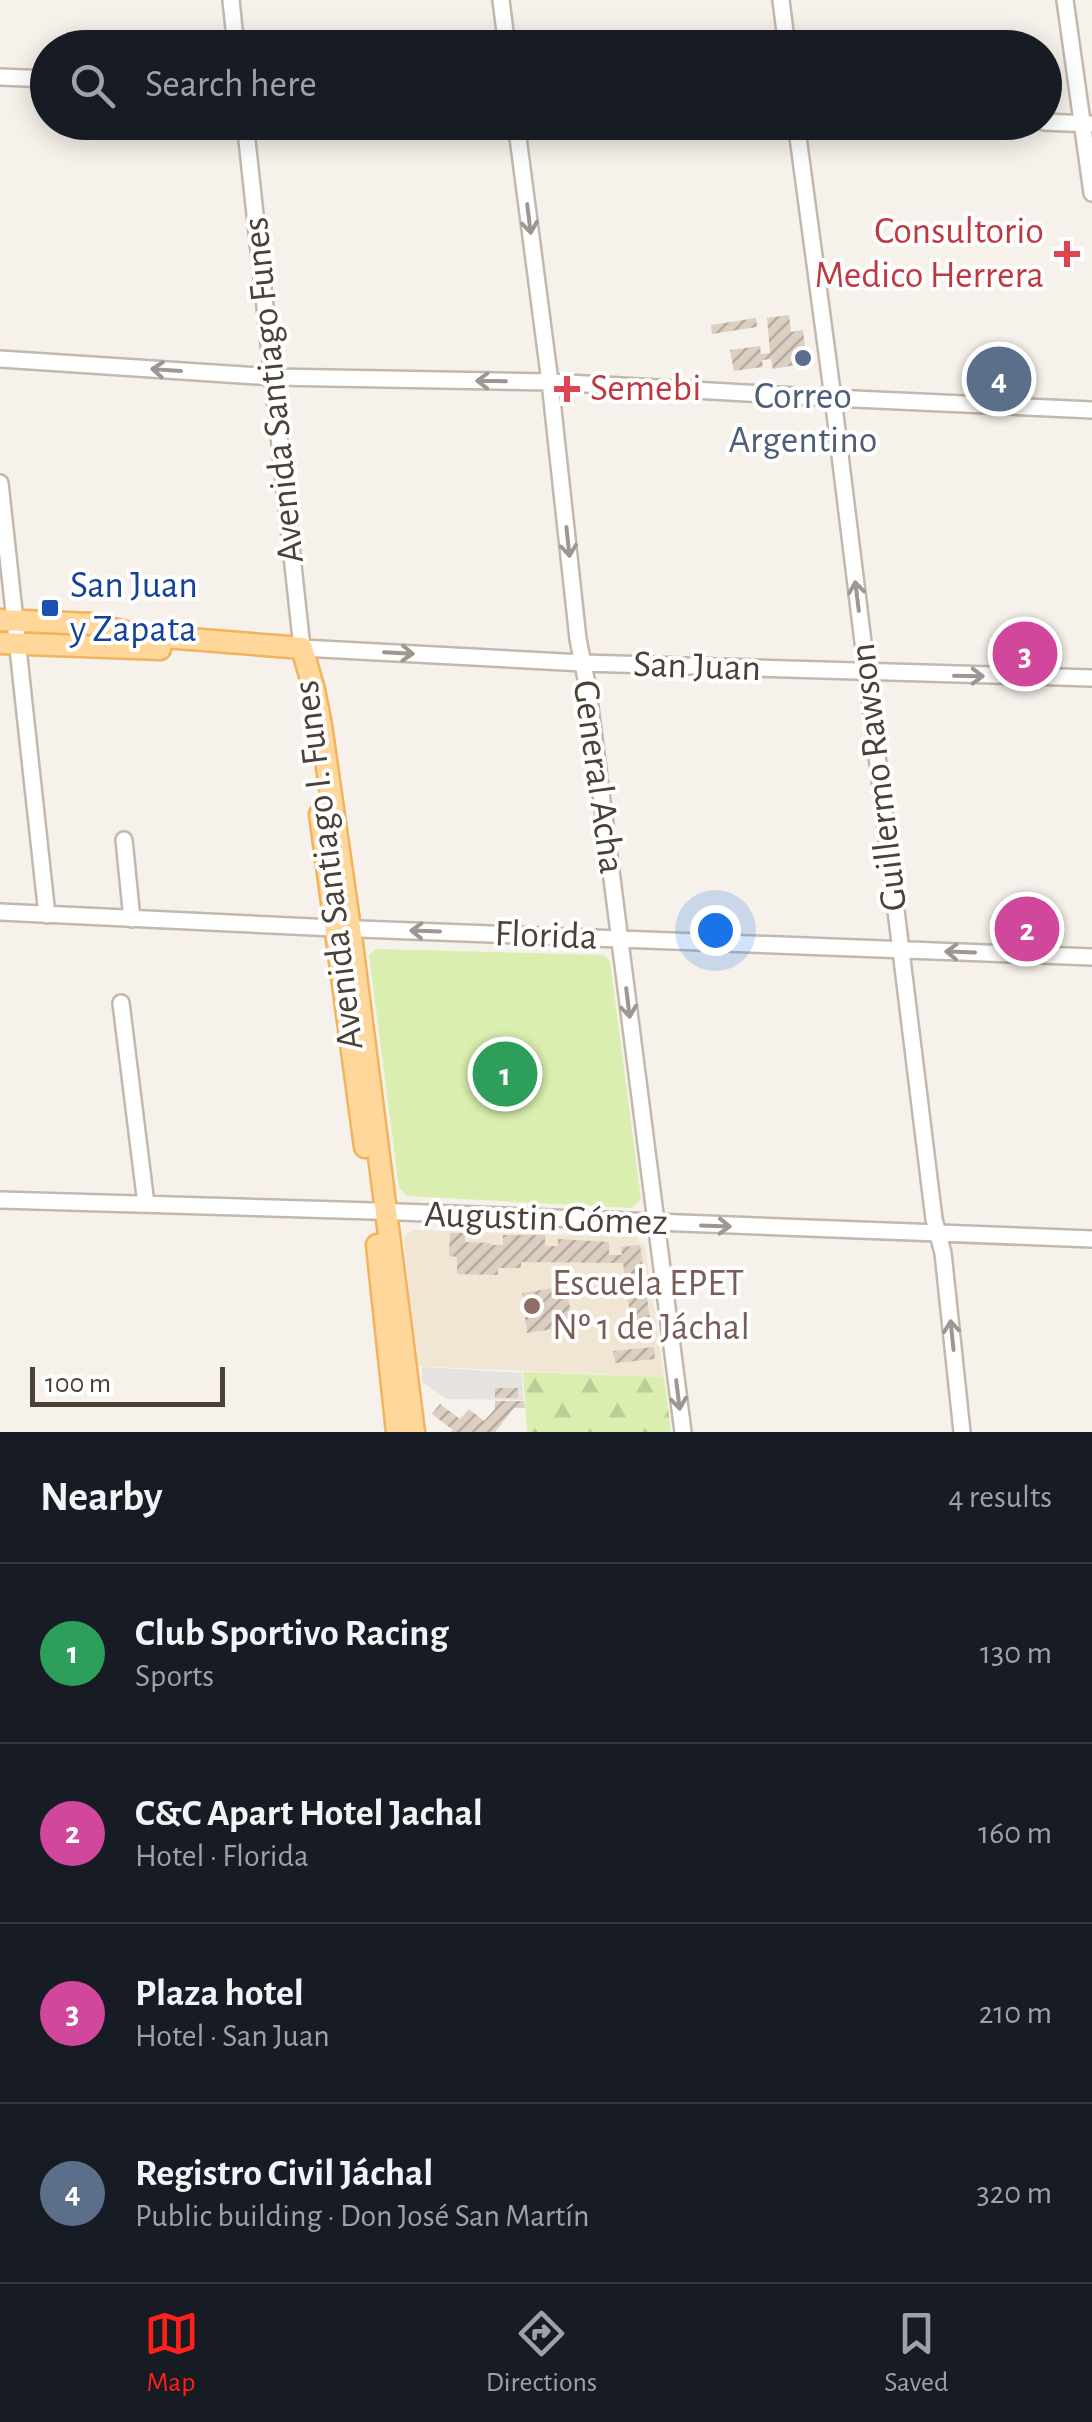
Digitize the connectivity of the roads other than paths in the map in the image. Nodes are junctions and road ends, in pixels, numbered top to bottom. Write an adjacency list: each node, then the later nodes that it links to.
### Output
1 (231, 0): 5 (street)
2 (501, 0): 6 (street)
3 (781, 0): 7 (street)
4 (1065, 0): 11 (street)
5 (234, 30)
6 (505, 30)
7 (785, 30)
8 (0, 78): 9 (street)
9 (30, 79)
10 (1062, 123): 11 (street)
11 (1087, 124): 15 (street)
12 (247, 140): 17 (street, Avenida Santiago Funes)
13 (518, 140): 18 (street, General Acha, one-way to 18)
14 (798, 140): 19 (street, Guillermo Rawson)
15 (1092, 193)
16 (0, 359): 17 (street, one-way to 16)
17 (273, 377): 18 (street, one-way to 17); 24 (street, Avenida Santiago Funes)
18 (550, 382): 19 (street); 25 (street, General Acha, one-way to 25)
19 (833, 398): 20 (street); 26 (street, Guillermo Rawson, one-way to 19)
20 (1092, 410)
21 (0, 482): 22 (street)
22 (8, 620): 23 (street); 24 (main road, San Juan)
23 (9, 643): 24 (main road, San Juan); 30 (street)
24 (303, 653): 25 (street, San Juan, one-way to 25); 32 (main road, Avenida Santiago I. Funes)
25 (583, 663): 26 (street, San Juan); 33 (street, General Acha)
26 (866, 673): 27 (street, San Juan, one-way to 27); 34 (street, Guillermo Rawson)
27 (1092, 678)
28 (124, 840): 31 (street)
29 (0, 912): 30 (street, Florida)
30 (47, 915): 31 (street, Florida)
31 (132, 919): 32 (street, Florida)
32 (342, 928): 33 (street, Florida, one-way to 32); 39 (main road, Avenida Santiago I. Funes)
33 (620, 939): 34 (street, Florida); 40 (street, General Acha, one-way to 40)
34 (900, 950): 35 (street, Florida, one-way to 34); 41 (street, Guillermo Rawson)
35 (1092, 956)
36 (121, 1003): 38 (street)
37 (0, 1200): 38 (street, Augustin Gómez)
38 (146, 1204): 39 (street, Augustin Gómez)
39 (380, 1212): 40 (street, Augustin Gómez); 43 (main road, Avenida Santiago I. Funes); 44 (main road, Avenida Santiago I. Funes)
40 (656, 1224): 41 (street, Augustin Gómez, one-way to 41); 45 (street, General Acha, one-way to 45)
41 (937, 1234): 42 (street, Augustin Gómez); 46 (street, Guillermo Rawson, one-way to 41)
42 (1092, 1239)
43 (398, 1432)
44 (414, 1432)
45 (683, 1432)
46 (962, 1432)

